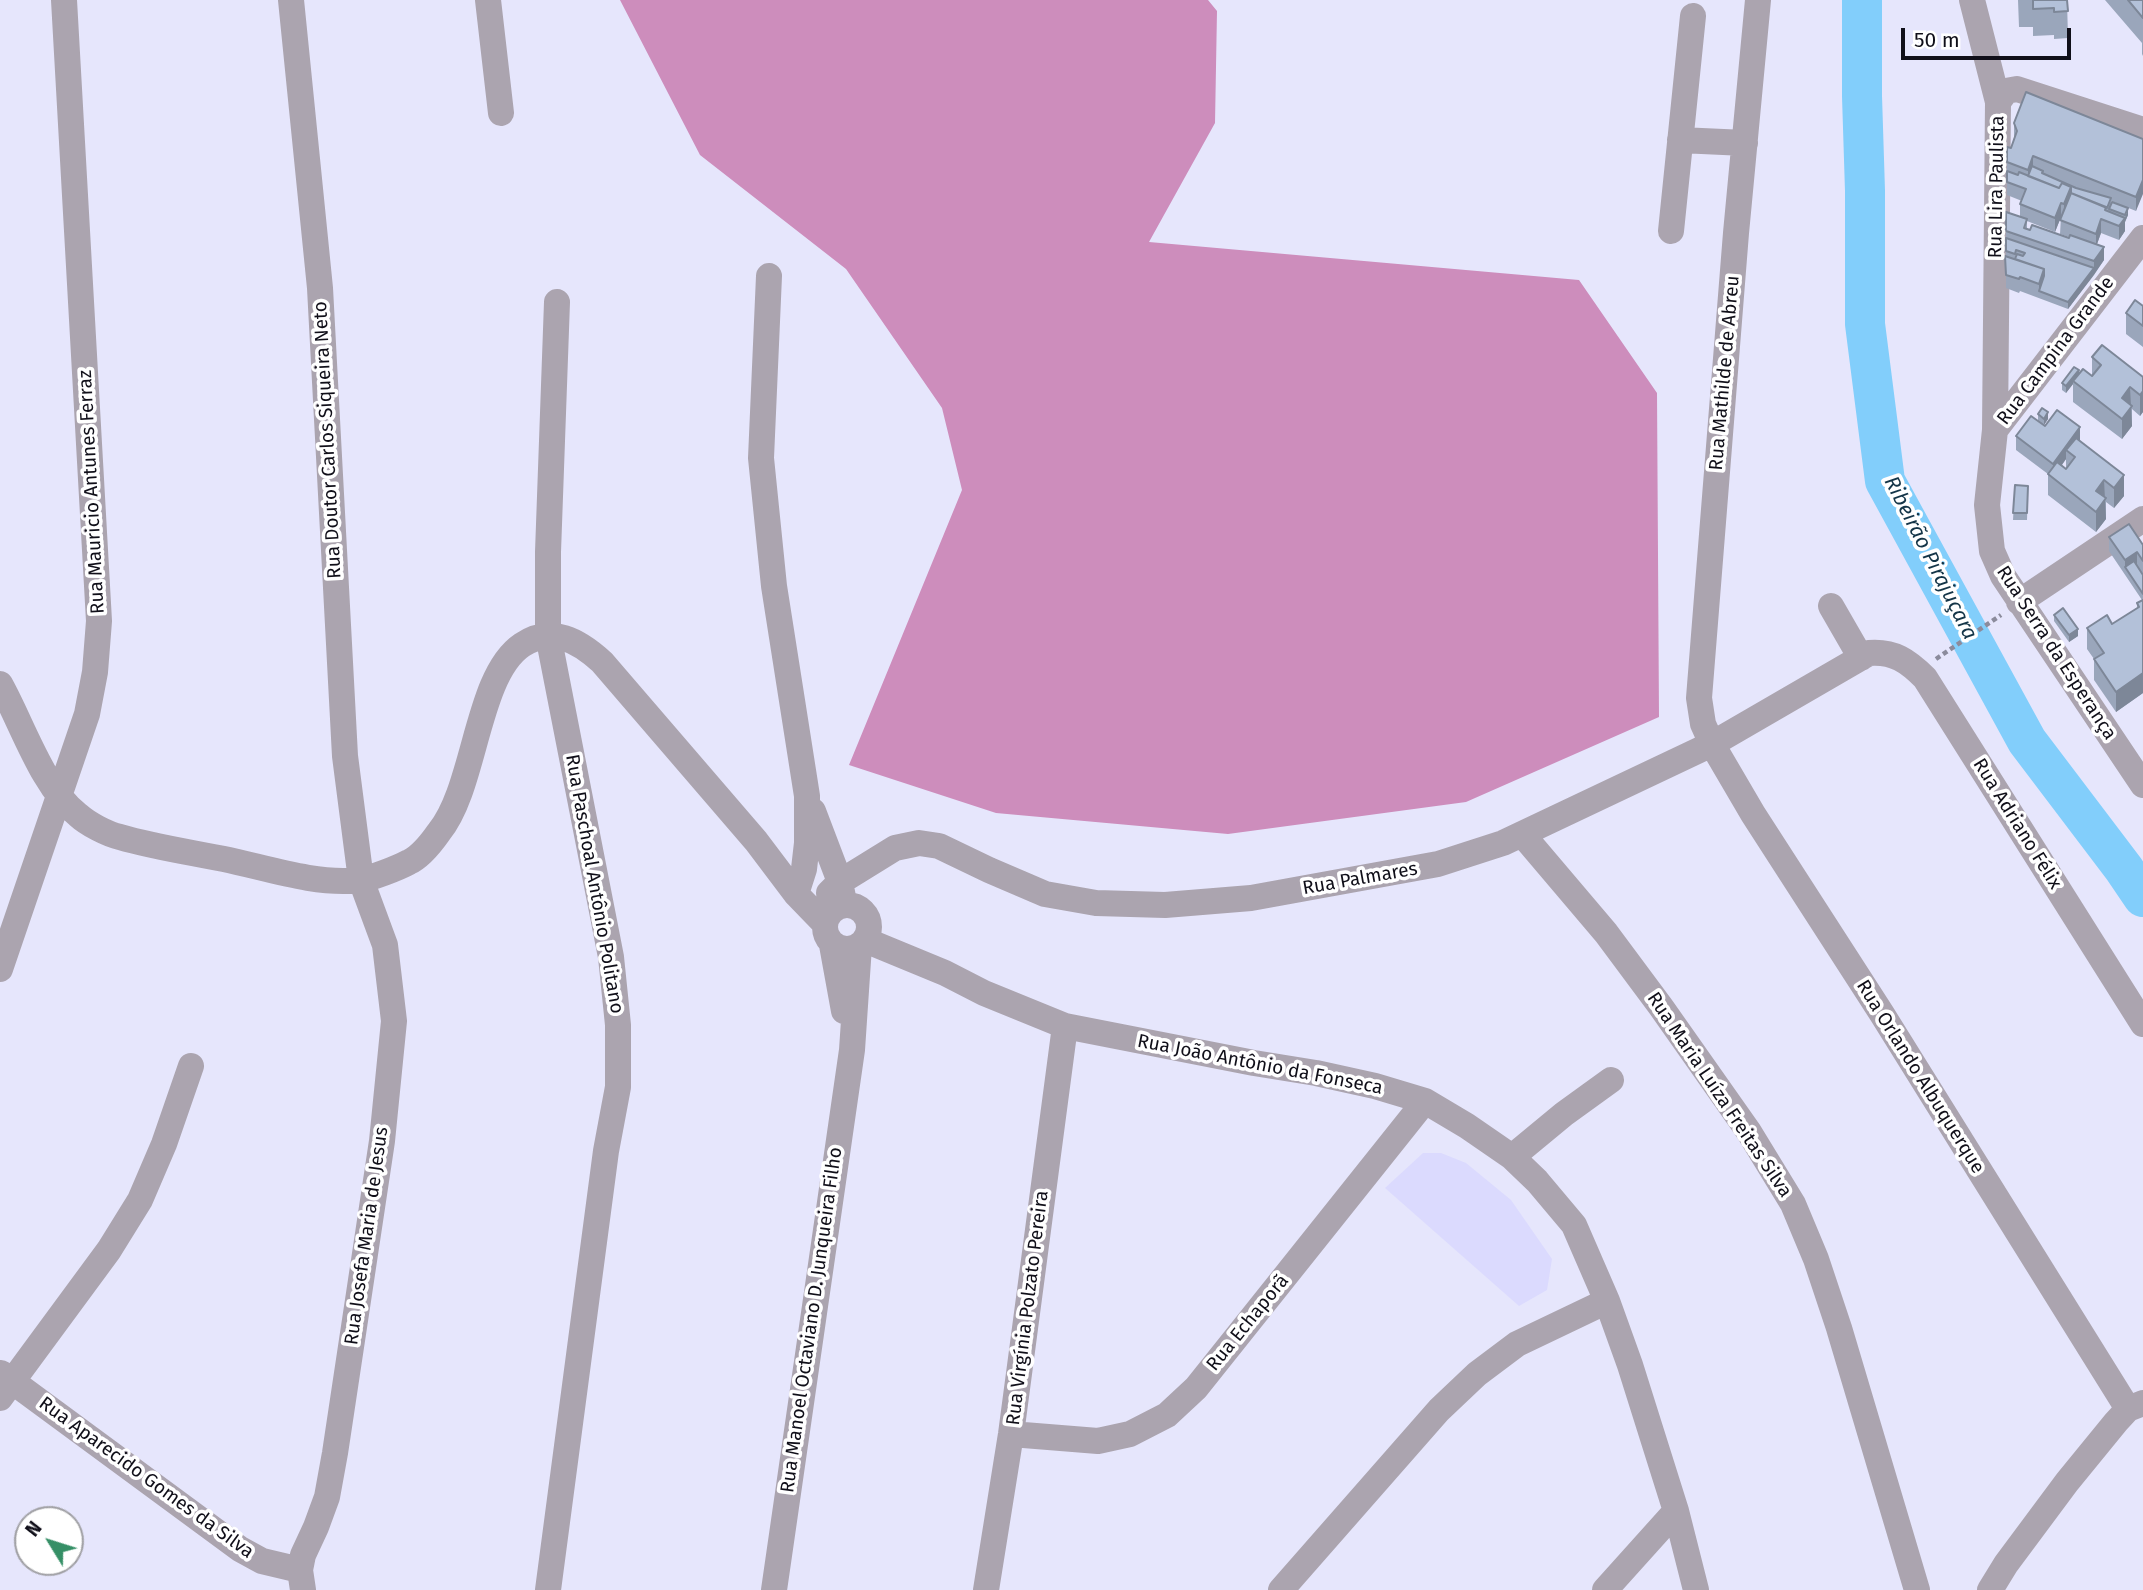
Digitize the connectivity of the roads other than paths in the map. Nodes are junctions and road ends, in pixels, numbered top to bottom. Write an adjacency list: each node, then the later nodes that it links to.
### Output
1 (64, 0): 25 (street, Rua Mauricio Antunes Ferraz)
2 (291, 0): 28 (street, Rua Doutor Carlos Siqueira Neto)
3 (488, 0): 8 (street)
4 (1758, 0): 11 (street, Rua Mathilde de Abreu)
5 (1972, 0): 7 (street)
6 (1693, 16): 10 (street)
7 (1998, 102): 9 (street, Rua Lira Paulista); 16 (street, Rua Lira Paulista)
8 (501, 113)
9 (2143, 130)
10 (1680, 140): 11 (street); 12 (street)
11 (1745, 142): 23 (street, Rua Mathilde de Abreu)
12 (1671, 231)
13 (2143, 239): 16 (street, Rua Campina Grande)
14 (769, 276): 26 (street, Rua Manoel Octaviano D. Junqueira Filho)
15 (556, 302): 20 (street, Rua Paschoal Antônio Politano)
16 (1995, 430): 19 (street, Rua Serra da Esperança)
17 (2143, 519): 19 (street)
18 (1831, 606): 21 (street)
19 (2009, 609): 24 (street, Rua Serra da Esperança)
20 (548, 635): 28 (street); 29 (street); 46 (street, Rua Paschoal Antônio Politano)
21 (1865, 655): 23 (street, Rua Palmares); 33 (street, Rua Adriano Félix)
22 (0, 684): 25 (street)
23 (1712, 744): 27 (street, Rua Palmares); 42 (street, Rua Orlando Albuquerque)
24 (2143, 785)
25 (60, 796): 28 (street); 32 (street, Rua Mauricio Antunes Ferraz)
26 (807, 796): 29 (street, Rua Manoel Octaviano D. Junqueira Filho); 30 (street, Rua Manoel Octaviano D. Junqueira Filho)
27 (1522, 834): 30 (street, Rua Palmares); 52 (street, Rua Maria Luíza Freitas Silva)
28 (361, 880): 45 (street, Rua Josefa Maria de Jesus)
29 (800, 881): 30 (street)
30 (835, 909): 31 (street); 31 (street); 35 (street, Rua Manoel Octaviano D. Junqueira Filho)
31 (864, 935): 34 (street, Rua João Antônio da Fonseca); 35 (street, Rua Manoel Octaviano D. Junqueira Filho)
32 (0, 969)
33 (2143, 1024)
34 (1065, 1026): 38 (street, Rua João Antônio da Fonseca); 43 (street, Rua Virgínia Polzato Pereira)
35 (852, 1050): 47 (street, Rua Manoel Octaviano D. Junqueira Filho)
36 (191, 1066): 41 (street)
37 (1611, 1080): 39 (street)
38 (1425, 1101): 39 (street, Rua João Antônio da Fonseca); 43 (street, Rua Echaporã)
39 (1512, 1157): 40 (street, Rua João Antônio da Fonseca)
40 (1608, 1301): 44 (street, Rua João Antônio da Fonseca); 49 (street)
41 (4, 1384): 45 (street, Rua Aparecido Gomes da Silva)
42 (2136, 1406): 53 (street)
43 (1011, 1434): 48 (street, Rua Virgínia Polzato Pereira)
44 (1676, 1511): 50 (street); 51 (street, Rua João Antônio da Fonseca)
45 (301, 1580)
46 (548, 1590)
47 (774, 1590)
48 (986, 1590)
49 (1281, 1590)
50 (1605, 1590)
51 (1696, 1590)
52 (1917, 1590)
53 (1990, 1590)

